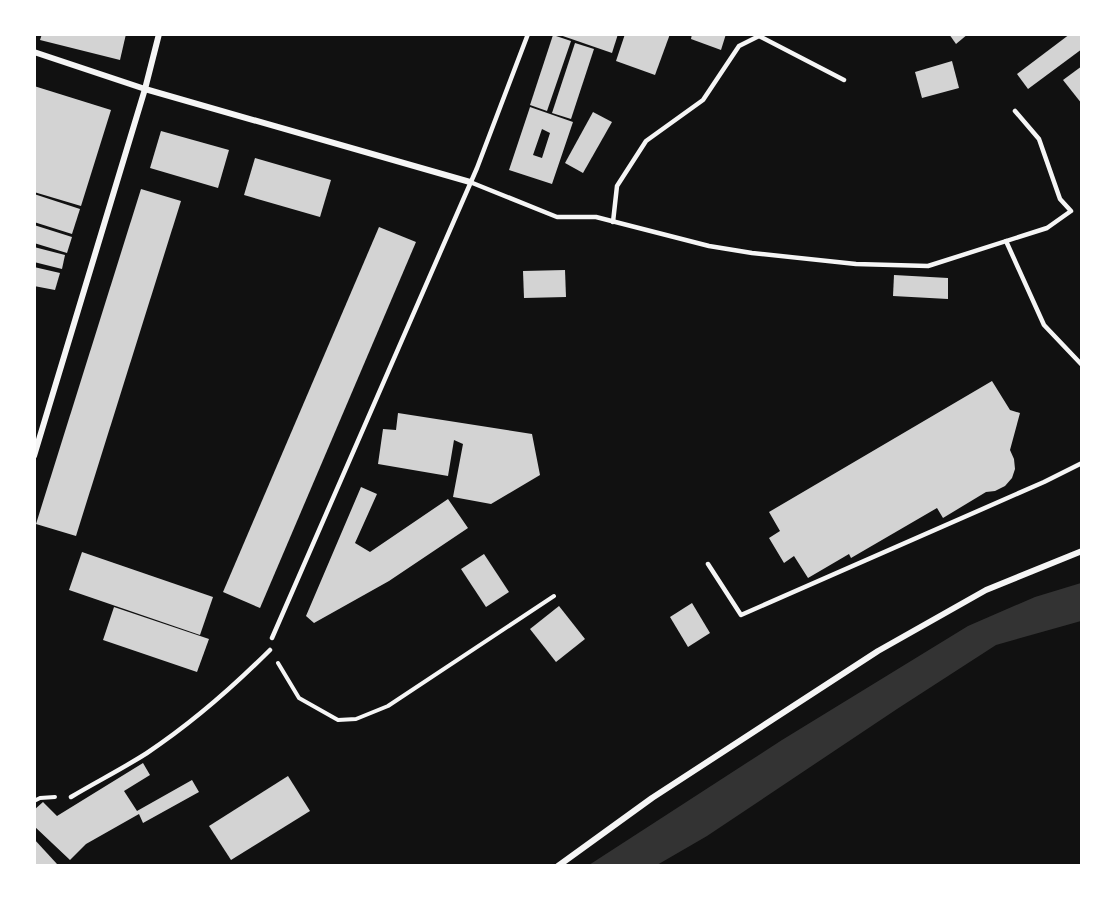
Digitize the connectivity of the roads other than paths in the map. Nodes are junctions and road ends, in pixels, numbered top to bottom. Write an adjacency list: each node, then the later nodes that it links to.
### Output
1 (159, 34): 5 (street)
2 (528, 34): 7 (lane)
3 (34, 52): 5 (street)
4 (844, 80): 8 (lane)
5 (145, 89): 7 (street); 11 (street)
6 (1016, 111): 9 (lane)
7 (470, 182): 8 (lane); 15 (lane)
8 (613, 222): 9 (lane)
9 (1005, 242): 10 (lane)
10 (1082, 365)
11 (34, 456)
12 (1082, 463): 14 (lane)
13 (1082, 551): 18 (street)
14 (708, 564)
15 (272, 638)
16 (270, 650): 17 (lane)
17 (71, 796)
18 (558, 866)

